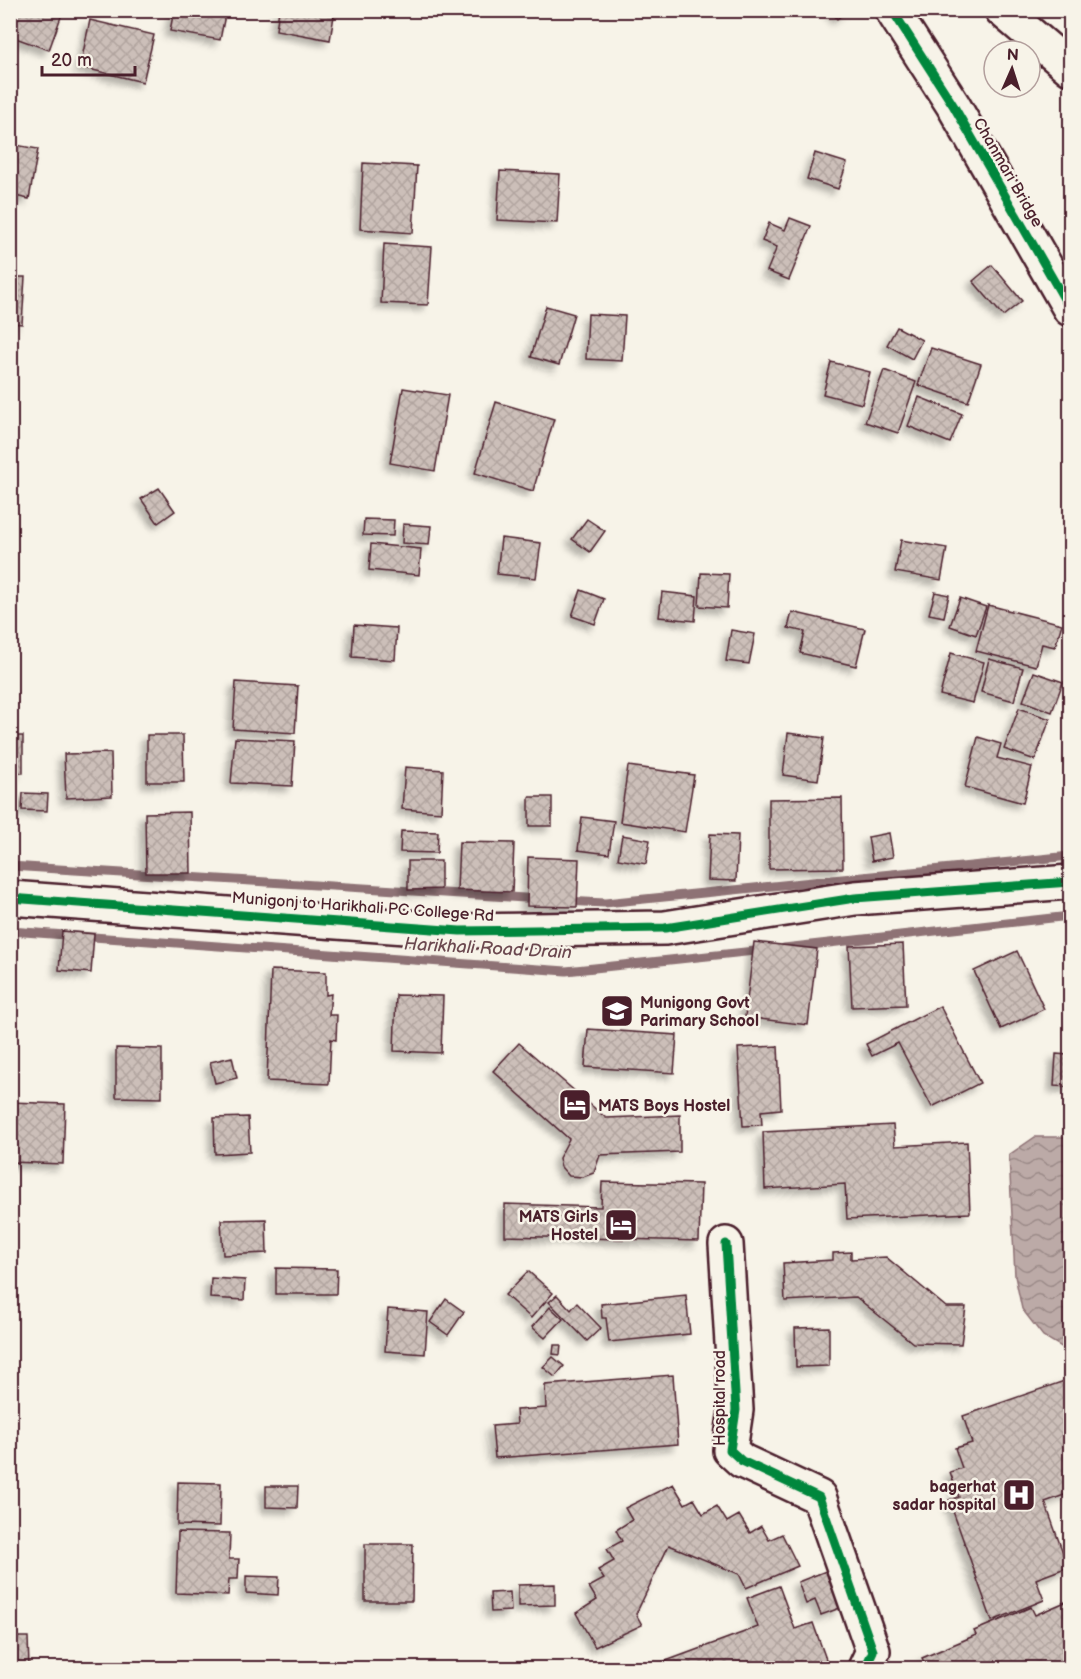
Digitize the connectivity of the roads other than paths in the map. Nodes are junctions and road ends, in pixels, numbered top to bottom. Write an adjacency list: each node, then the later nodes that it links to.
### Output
1 (892, 10): 4 (street, Chanmari Bridge)
2 (1002, 10): 3 (street)
3 (1071, 68)
4 (1064, 297)
5 (1071, 882): 6 (street, Munigonj to Harikhali PC College Rd)
6 (10, 898)
7 (726, 1244): 8 (street, Hospital road)
8 (865, 1668)

